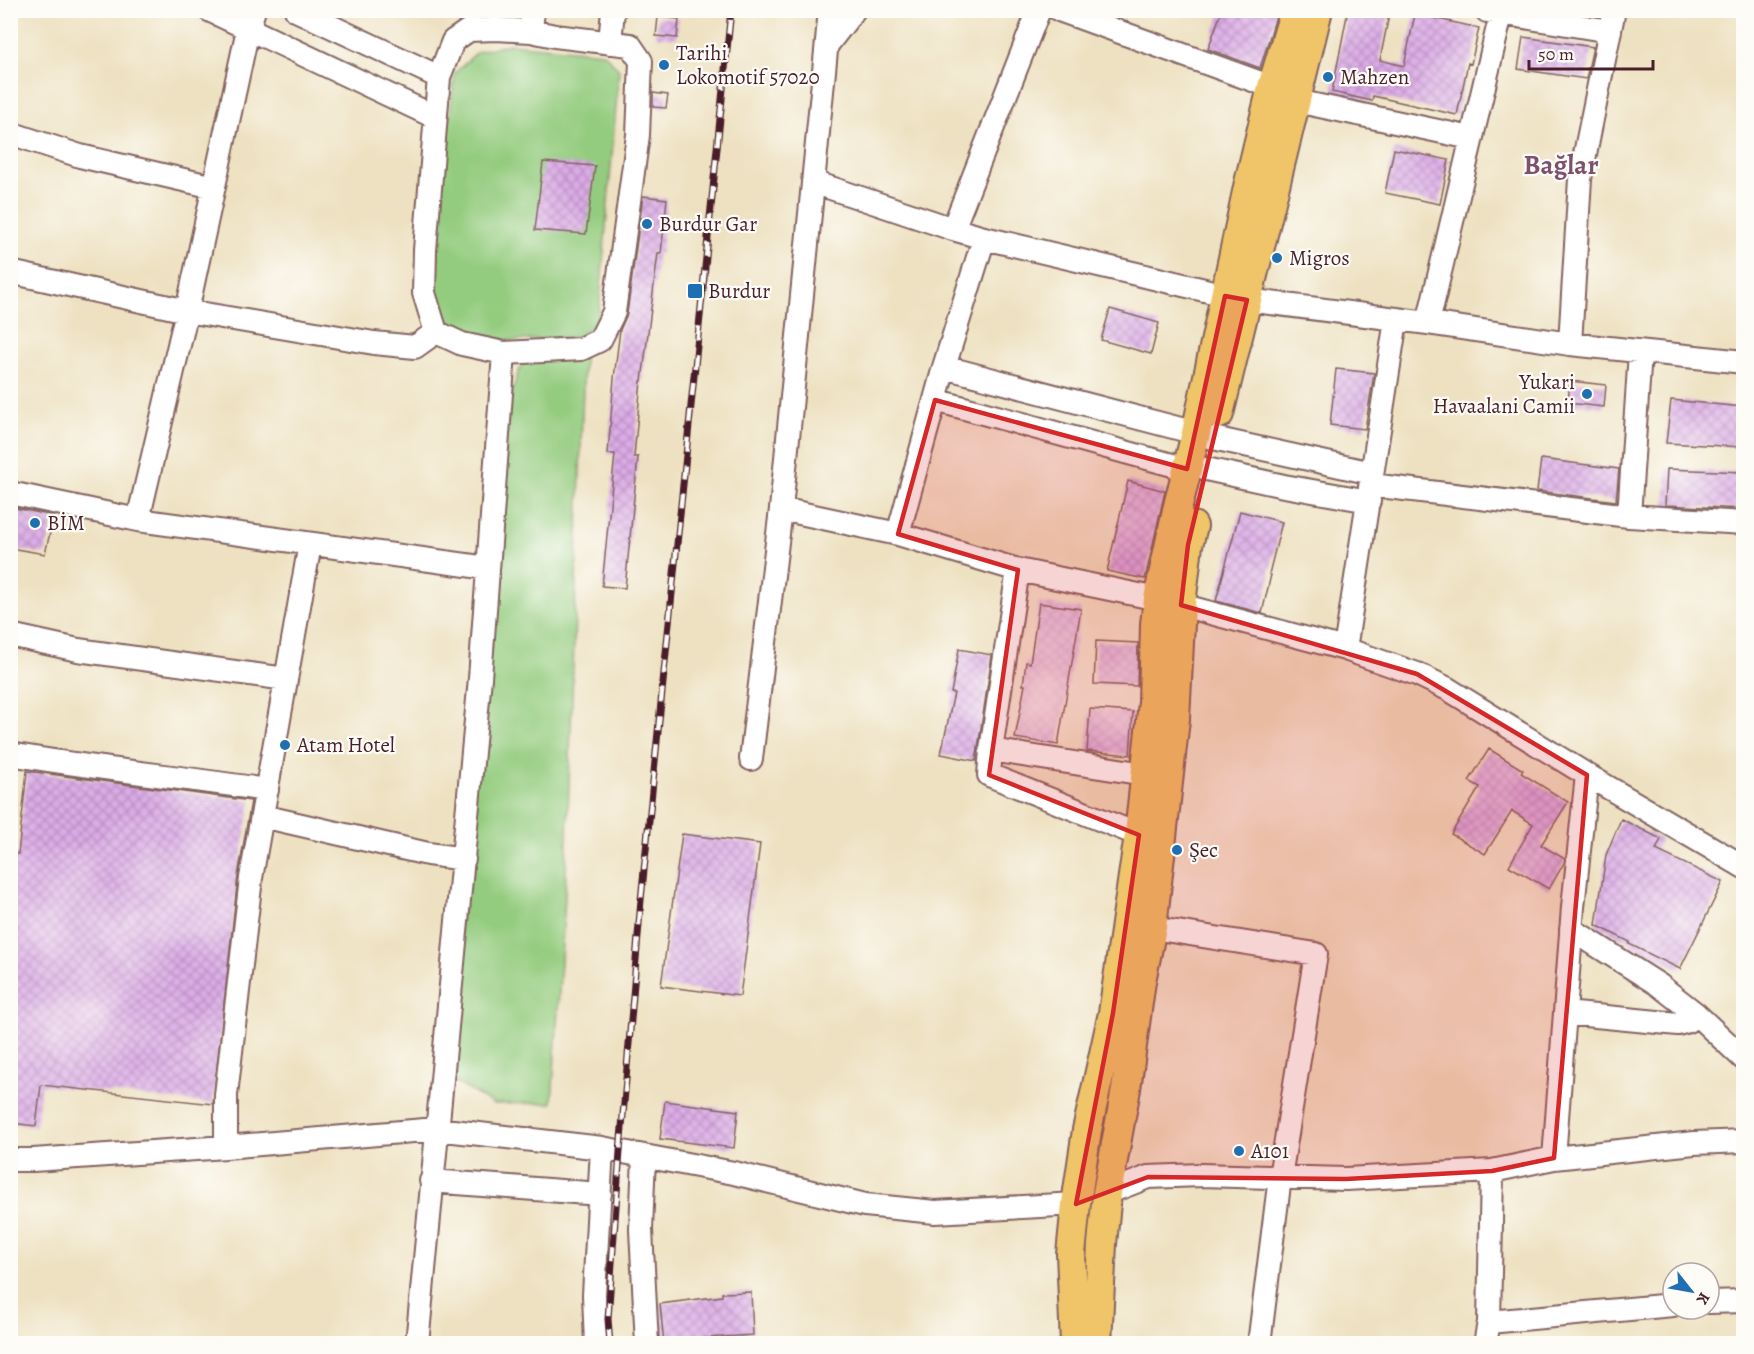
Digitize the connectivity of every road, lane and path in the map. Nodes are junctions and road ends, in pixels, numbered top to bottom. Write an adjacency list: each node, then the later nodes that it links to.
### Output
1 (209, 10): 11 (street)
2 (296, 10): 16 (street)
3 (613, 10): 14 (street)
4 (830, 10): 15 (street)
5 (854, 10): 15 (street)
6 (1039, 10): 23 (street)
7 (1059, 10): 17 (street)
8 (1295, 10): 17 (main road)
9 (1318, 10): 17 (main road)
10 (1497, 11): 13 (street); 20 (street)
11 (251, 20): 18 (street); 22 (street)
12 (532, 21): 14 (street); 16 (street)
13 (1612, 21): 31 (street)
14 (610, 43): 33 (street)
15 (827, 45): 21 (street)
16 (439, 77): 18 (street)
17 (1284, 94): 20 (street); 26 (main road)
18 (435, 117): 30 (street)
19 (10, 133): 22 (street)
20 (1471, 138): 29 (street)
21 (813, 182): 23 (street); 41 (street)
22 (214, 188): 27 (street)
23 (953, 229): 24 (street)
24 (984, 238): 26 (street); 35 (street)
25 (10, 272): 27 (street)
26 (1236, 298): 28 (street); 37 (main road)
27 (187, 311): 30 (street); 43 (street)
28 (1396, 320): 29 (street); 39 (street)
29 (1428, 323): 31 (street)
30 (436, 332): 33 (street)
31 (1570, 344): 32 (street)
32 (1640, 352): 34 (street); 42 (street)
33 (504, 353): 47 (street)
34 (1743, 363)
35 (944, 367): 36 (street); 37 (street)
36 (935, 400): 38 (street); 45 (street)
37 (1205, 435): 38 (main road); 39 (street)
38 (1197, 469): 39 (street); 49 (main road)
39 (1370, 486): 42 (street); 51 (street)
40 (10, 493): 43 (street)
41 (781, 509): 45 (street); 55 (street)
42 (1629, 516): 44 (street)
43 (138, 520): 46 (street)
44 (1743, 523)
45 (898, 534): 48 (street)
46 (310, 544): 47 (street); 52 (street)
47 (489, 568): 61 (street)
48 (1018, 570): 49 (street); 53 (street)
49 (1169, 602): 51 (street); 56 (main road); 63 (main road)
50 (10, 635): 52 (street)
51 (1345, 649): 57 (street)
52 (286, 679): 58 (street)
53 (991, 750): 56 (street); 60 (street)
54 (10, 754): 58 (street)
55 (751, 759)
56 (1145, 774): 60 (main road)
57 (1587, 775): 62 (street); 64 (street)
58 (267, 790): 59 (street)
59 (262, 816): 61 (street); 70 (street)
60 (1140, 835): 80 (main road)
61 (464, 858): 68 (street)
62 (1743, 867)
63 (1152, 928): 76 (street); 78 (main road)
64 (1571, 929): 65 (street); 66 (street)
65 (1565, 1013): 66 (street); 73 (street)
66 (1696, 1014): 67 (street)
67 (1743, 1059)
68 (436, 1129): 70 (street); 71 (street); 77 (street)
69 (1743, 1141): 73 (street)
70 (226, 1148): 74 (street)
71 (602, 1148): 72 (street); 79 (street)
72 (644, 1155): 80 (street); 87 (street)
73 (1554, 1158): 75 (street)
74 (10, 1160)
75 (1492, 1171): 76 (street); 84 (street)
76 (1280, 1177): 78 (street); 90 (street)
77 (431, 1182): 79 (street); 85 (street)
78 (1107, 1193): 80 (main road); 89 (main road)
79 (600, 1194): 86 (street)
80 (1076, 1204): 88 (main road)
81 (1743, 1301): 82 (street)
82 (1721, 1302)
83 (1661, 1307): 84 (street)
84 (1487, 1333)
85 (417, 1344)
86 (596, 1344)
87 (647, 1344)
88 (1075, 1344)
89 (1097, 1344)
90 (1259, 1344)

